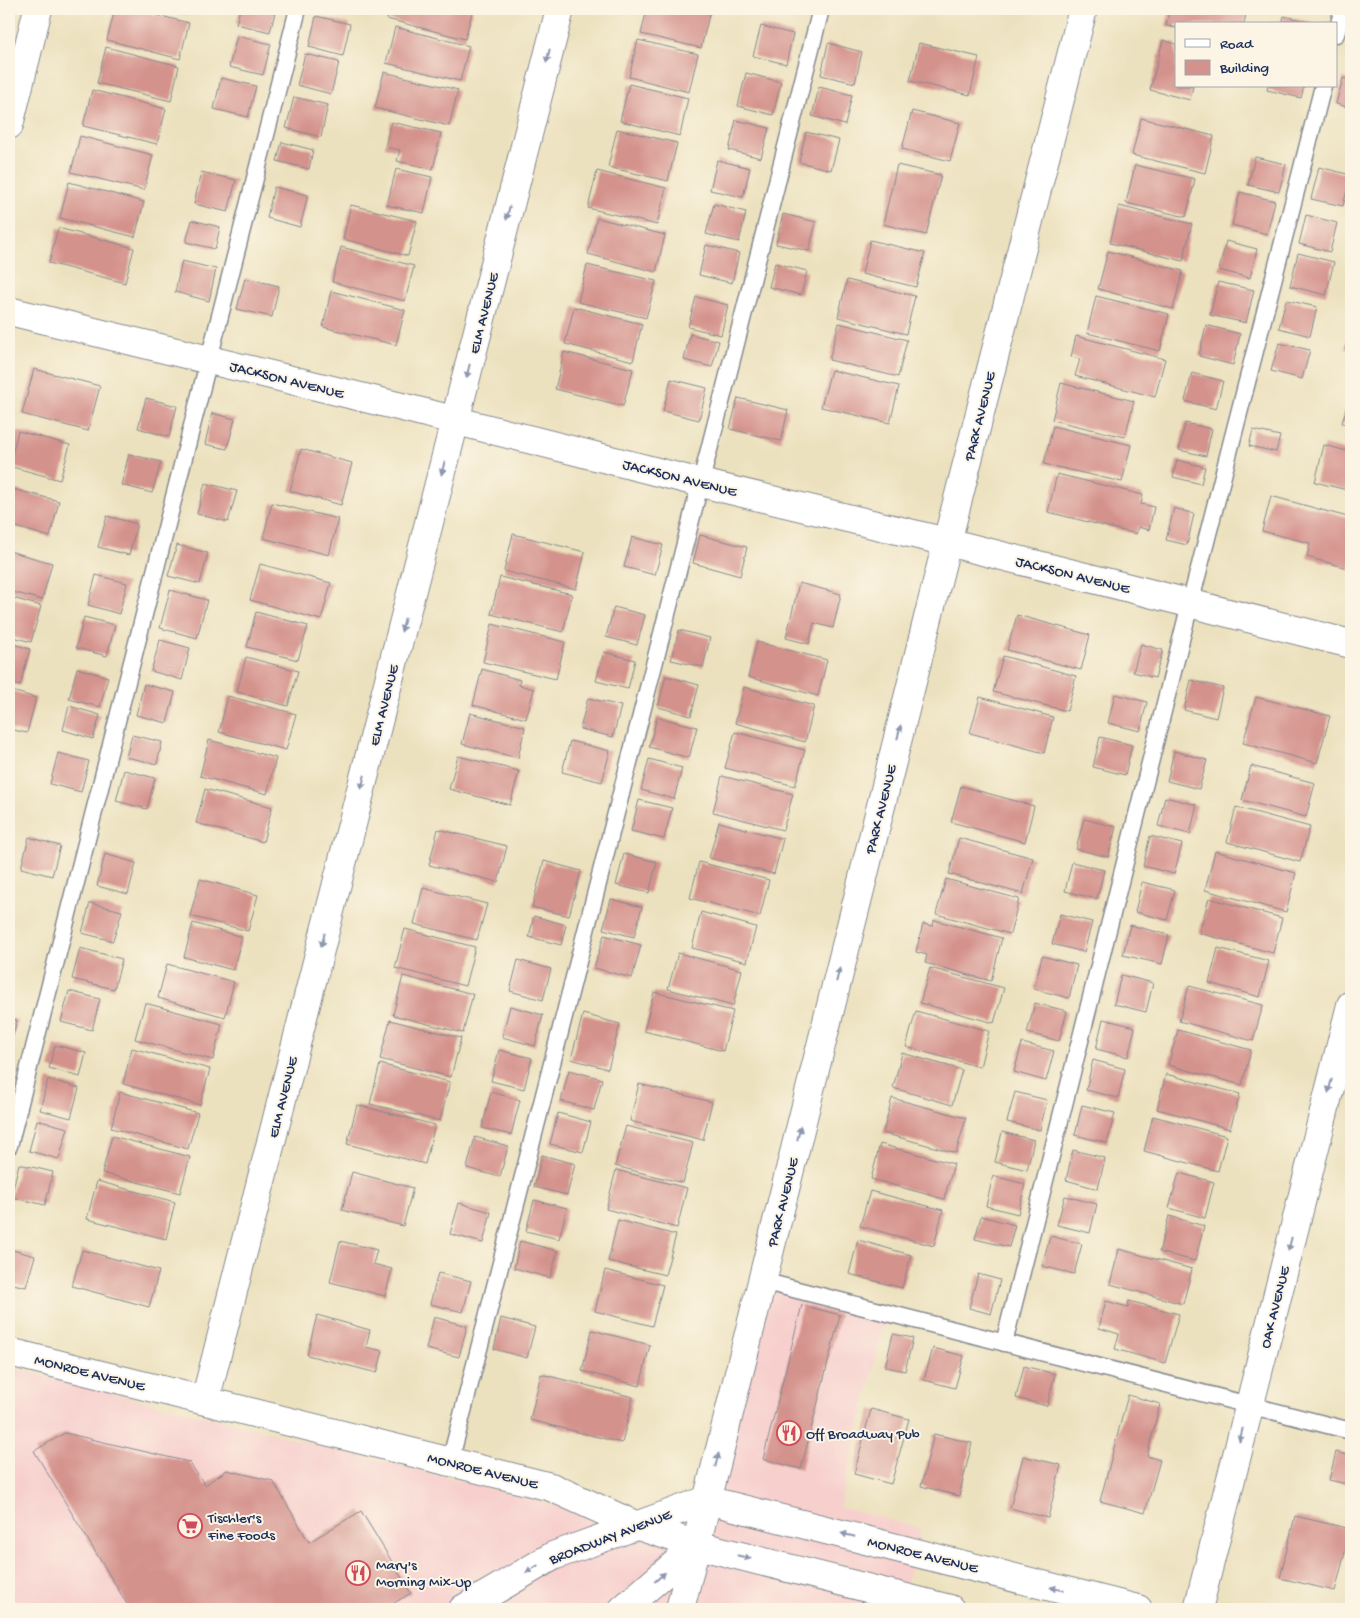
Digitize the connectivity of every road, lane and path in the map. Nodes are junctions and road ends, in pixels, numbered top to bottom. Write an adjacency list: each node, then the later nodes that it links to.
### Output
1 (38, 9): 9 (street)
2 (298, 9): 11 (lane)
3 (560, 9): 12 (street, ELM AVENUE, one-way to 12)
4 (821, 9): 13 (lane)
5 (1083, 9): 14 (street, PARK AVENUE)
6 (1343, 9): 7 (lane)
7 (1338, 27)
8 (1322, 88): 15 (lane)
9 (9, 125)
10 (9, 311): 11 (street, JACKSON AVENUE)
11 (208, 360): 12 (street, JACKSON AVENUE); 18 (lane)
12 (456, 420): 13 (street, JACKSON AVENUE); 22 (street, ELM AVENUE, one-way to 22)
13 (701, 483): 14 (street, JACKSON AVENUE); 25 (lane)
14 (947, 542): 15 (street, JACKSON AVENUE); 19 (street, PARK AVENUE, one-way to 14)
15 (1190, 604): 16 (street, JACKSON AVENUE); 20 (lane)
16 (1351, 644)
17 (1351, 1005): 23 (street, OAK AVENUE, one-way to 23)
18 (9, 1146)
19 (762, 1281): 20 (lane); 26 (street, PARK AVENUE, one-way to 19)
20 (1004, 1343): 23 (lane)
21 (9, 1352): 22 (street, MONROE AVENUE)
22 (205, 1401): 25 (street, MONROE AVENUE)
23 (1249, 1405): 24 (lane); 34 (street, OAK AVENUE, one-way to 34)
24 (1351, 1431)
25 (450, 1462): 27 (street, MONROE AVENUE)
26 (707, 1500): 27 (street, BROADWAY AVENUE); 28 (street, PARK AVENUE); 33 (street, MONROE AVENUE, one-way to 26)
27 (635, 1525): 28 (street, MONROE AVENUE); 29 (street, BROADWAY AVENUE, one-way to 29)
28 (697, 1545): 30 (street, one-way to 28); 31 (street, PARK AVENUE); 32 (street, MONROE AVENUE, one-way to 32)
29 (464, 1609)
30 (623, 1609)
31 (680, 1609)
32 (950, 1609)
33 (1138, 1609)
34 (1198, 1609)

